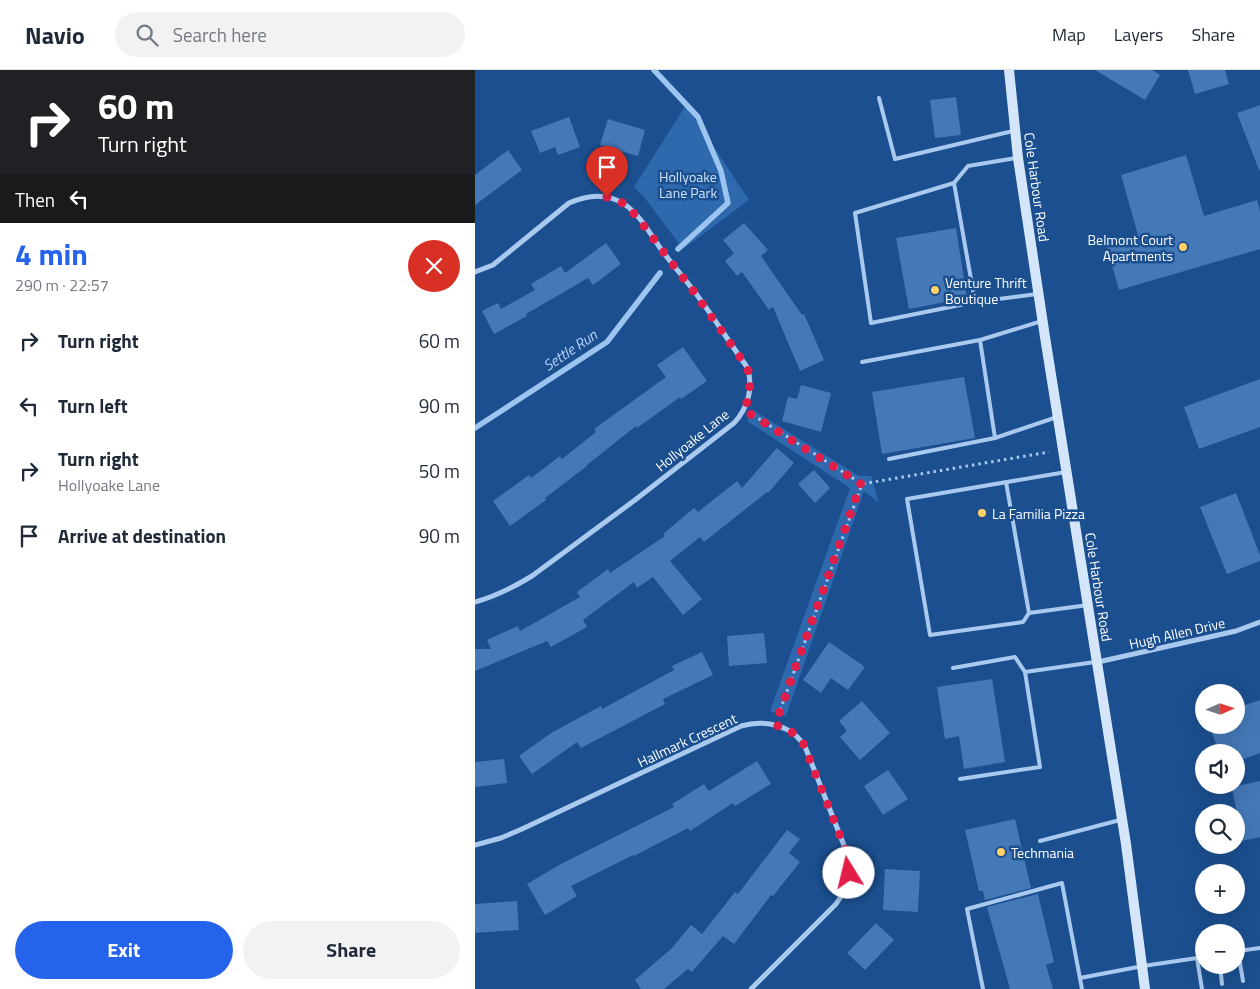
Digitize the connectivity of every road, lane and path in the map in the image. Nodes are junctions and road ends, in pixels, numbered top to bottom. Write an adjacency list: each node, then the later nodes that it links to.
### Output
1 (1009, 70): 3 (main road, Cole Harbour Road)
2 (879, 98): 3 (lane)
3 (1015, 130): 4 (main road, Cole Harbour Road)
4 (1018, 158): 5 (lane); 7 (main road, Cole Harbour Road)
5 (953, 183): 8 (lane); 8 (lane)
6 (475, 272): 12 (street, Hollyoake Lane)
7 (1039, 294): 8 (lane); 9 (main road, Cole Harbour Road)
8 (975, 302)
9 (1043, 322): 10 (lane); 13 (main road, Cole Harbour Road)
10 (980, 340): 11 (lane); 14 (lane)
11 (862, 362)
12 (744, 410): 19 (path); 20 (street, Hollyoake Lane)
13 (1057, 417): 14 (lane); 15 (main road, Cole Harbour Road)
14 (995, 438): 16 (lane)
15 (1063, 450): 17 (main road, Cole Harbour Road); 19 (path)
16 (889, 459)
17 (1066, 472): 18 (lane); 21 (main road, Cole Harbour Road)
18 (1006, 482): 22 (lane); 22 (lane)
19 (861, 484): 27 (path)
20 (475, 602)
21 (1088, 605): 22 (lane); 24 (main road, Cole Harbour Road)
22 (1029, 613)
23 (1260, 622): 24 (street, Hugh Allen Drive)
24 (1098, 662): 26 (lane); 29 (main road, Cole Harbour Road)
25 (953, 668): 26 (lane)
26 (1025, 672): 28 (lane)
27 (775, 725): 31 (street, Hallmark Crescent); 42 (street, Hallmark Crescent)
28 (960, 779)
29 (1122, 819): 30 (lane); 35 (main road, Cole Harbour Road)
30 (1040, 840)
31 (475, 845)
32 (1260, 948): 33 (lane)
33 (1245, 950)
34 (1195, 958): 35 (lane)
35 (1143, 966): 39 (lane); 45 (main road, Cole Harbour Road)
36 (1200, 974): 46 (lane)
37 (1221, 974): 41 (lane)
38 (1242, 974): 40 (lane)
39 (1080, 978): 43 (lane); 44 (lane)
40 (1243, 981)
41 (1222, 984)
42 (751, 989)
43 (983, 989)
44 (1082, 989)
45 (1145, 989)
46 (1202, 989)

